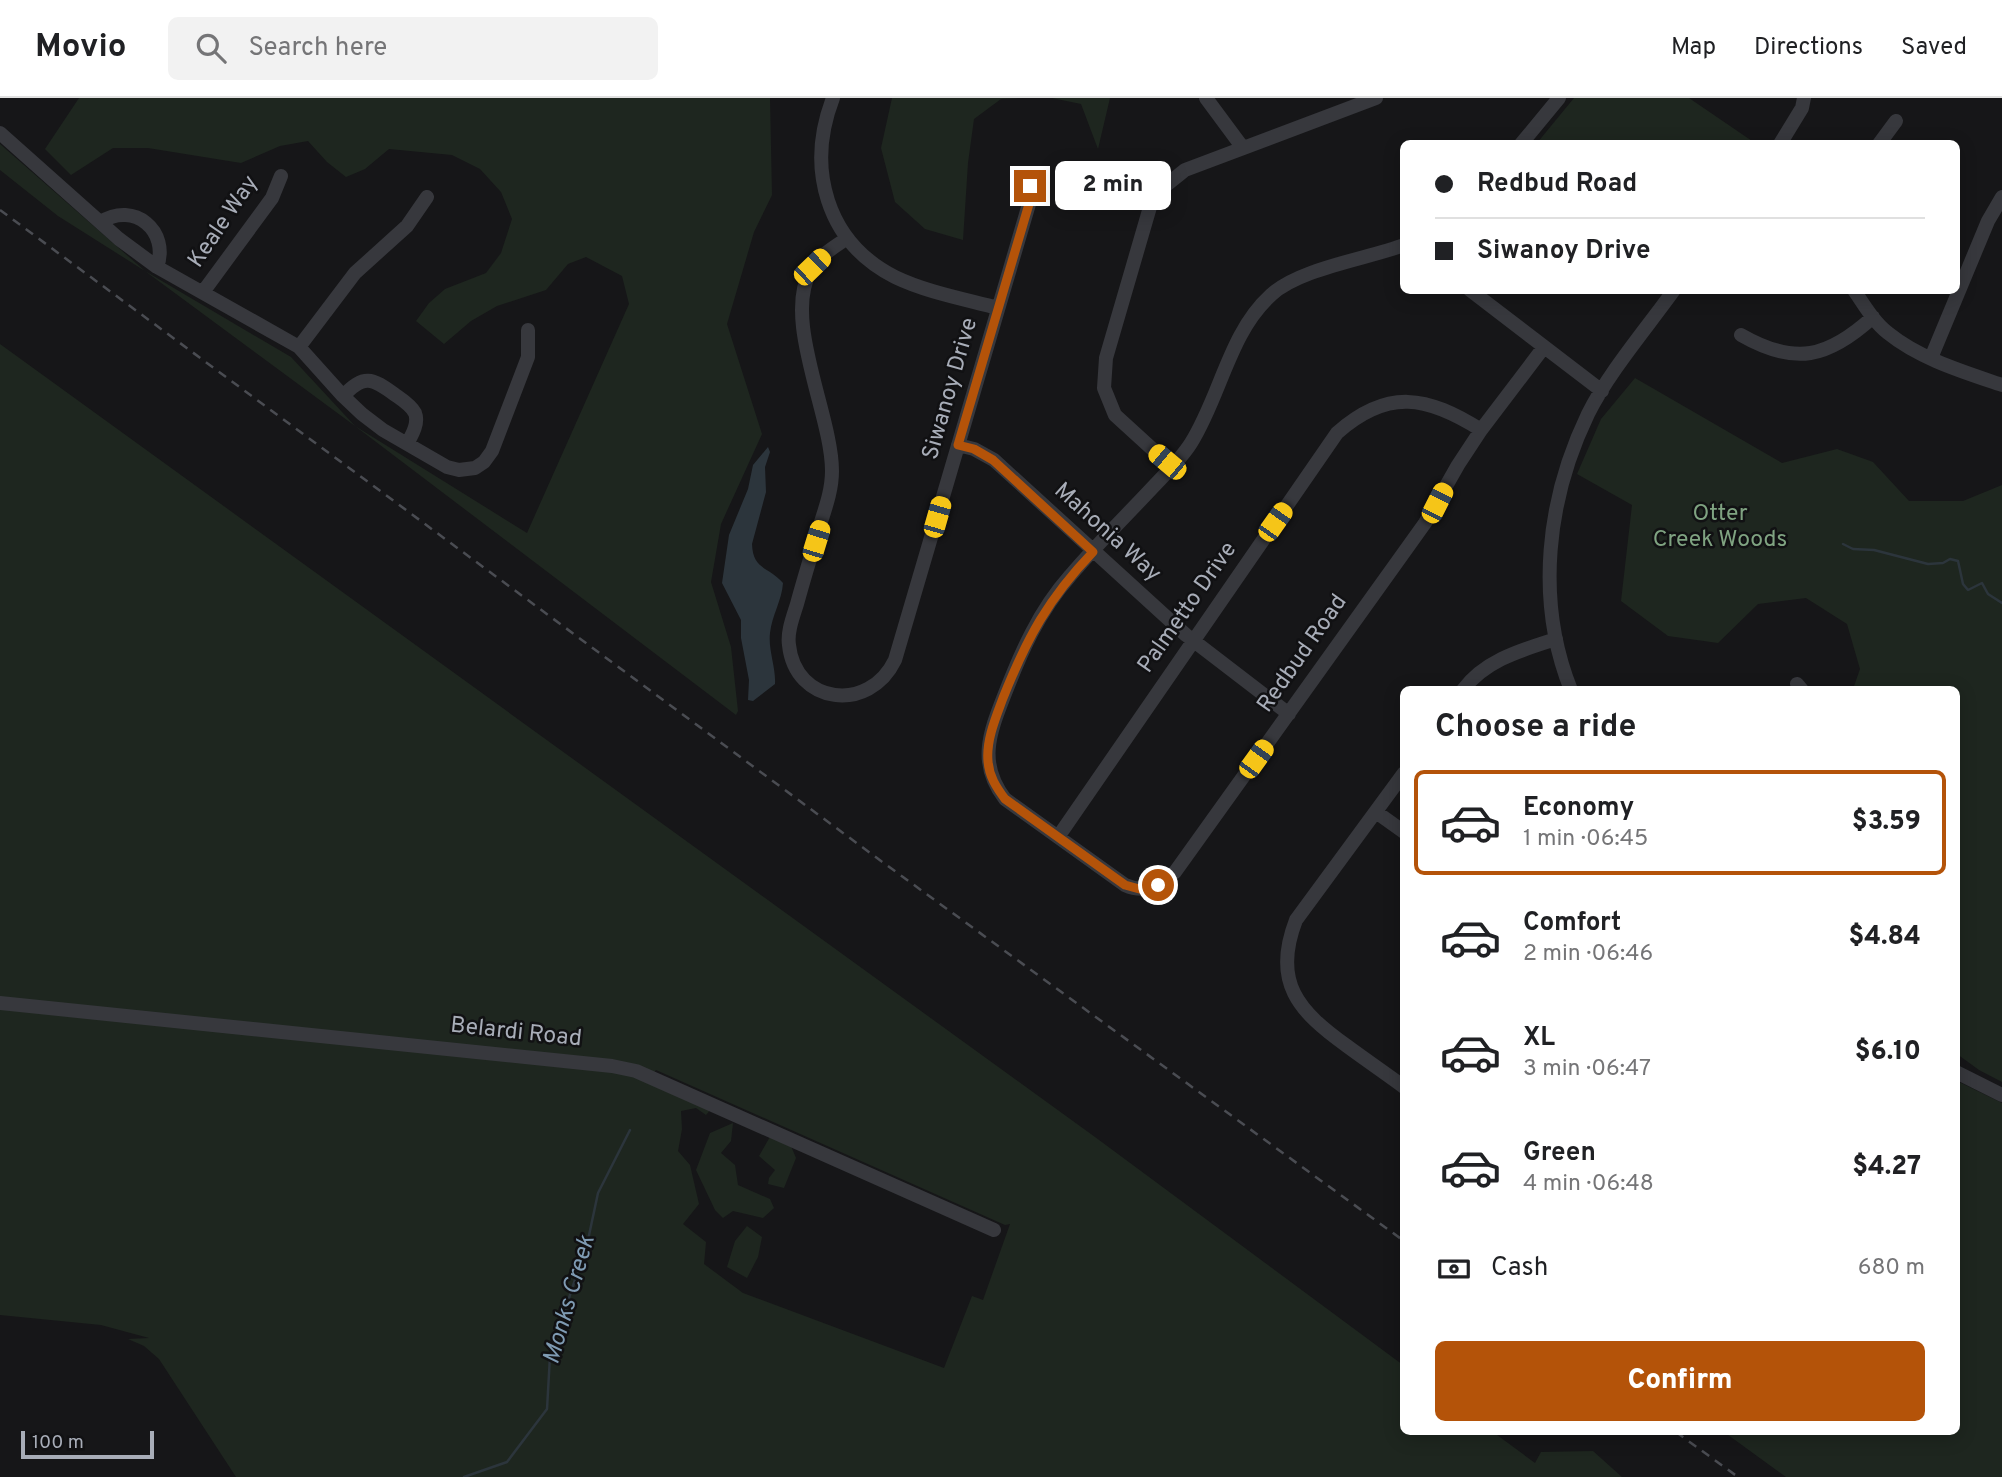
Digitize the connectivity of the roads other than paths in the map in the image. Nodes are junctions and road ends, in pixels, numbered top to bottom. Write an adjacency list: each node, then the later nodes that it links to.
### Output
1 (833, 98): 17 (street)
2 (1206, 98): 11 (street)
3 (1559, 98): 8 (street)
4 (1804, 98): 9 (street)
5 (1370, 99): 11 (street)
6 (1896, 121): 10 (street)
7 (0, 133): 16 (street)
8 (1524, 140)
9 (1782, 140)
10 (1883, 140)
11 (1243, 148): 39 (street)
12 (1030, 174): 26 (street, Siwanoy Drive)
13 (281, 176): 21 (street, Keale Way)
14 (427, 197): 31 (street)
15 (2002, 197): 20 (street)
16 (101, 222): 19 (street); 19 (street)
17 (846, 239): 26 (street); 38 (street, Siwanoy Drive)
18 (1400, 247): 39 (street, Redbud Road)
19 (157, 267): 21 (street)
20 (1960, 288)
21 (203, 292): 31 (street)
22 (1475, 294): 30 (street)
23 (1671, 294): 34 (street)
24 (1857, 294): 27 (street)
25 (1958, 294): 32 (street)
26 (998, 309): 38 (street, Siwanoy Drive)
27 (1873, 317): 29 (street); 32 (street)
28 (528, 330): 37 (street)
29 (1741, 335)
30 (1544, 347): 34 (street); 36 (street, Redbud Road)
31 (299, 348): 35 (street)
32 (1931, 358): 33 (street)
33 (2002, 385)
34 (1602, 391): 41 (street)
35 (343, 396): 37 (street); 37 (street)
36 (1481, 429): 42 (street, Palmetto Drive); 45 (street, Redbud Road)
37 (407, 444)
38 (958, 445): 40 (street, Mahonia Way)
39 (1172, 467): 40 (street, Redbud Road)
40 (1093, 552): 42 (street, Mahonia Way); 49 (street, Redbud Road)
41 (1556, 639): 43 (street); 44 (street)
42 (1192, 641): 45 (street, Mahonia Way); 49 (street, Palmetto Drive)
43 (1466, 686)
44 (1570, 686)
45 (1289, 714): 49 (street, Redbud Road)
46 (1400, 779): 47 (street)
47 (1376, 813): 48 (street); 52 (street)
48 (1400, 829)
49 (1058, 836)
50 (0, 1003): 54 (street, Belardi Road)
51 (1960, 1074): 53 (street)
52 (1400, 1084)
53 (2002, 1094)
54 (994, 1230)

